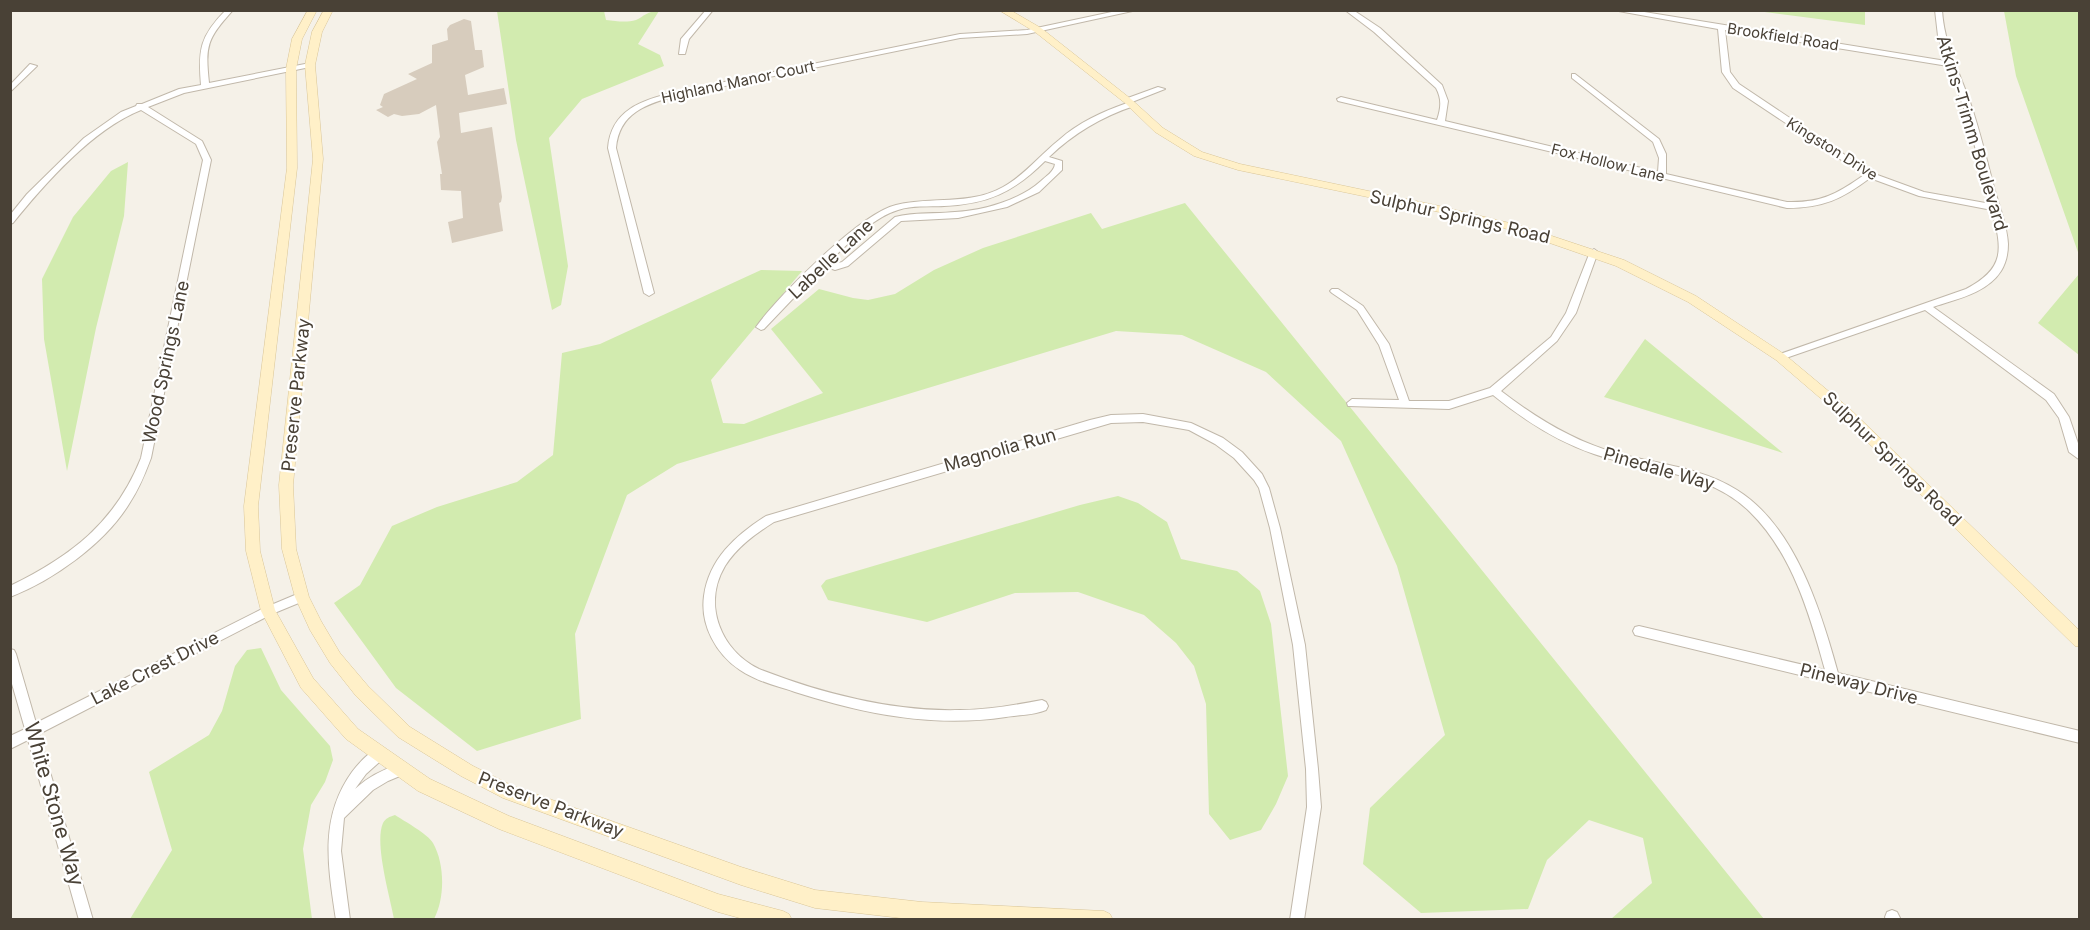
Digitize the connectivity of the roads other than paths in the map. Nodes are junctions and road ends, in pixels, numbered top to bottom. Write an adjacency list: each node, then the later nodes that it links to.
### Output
1 (230, 10): 18 (street)
2 (313, 10): 16 (street, Preserve Parkway)
3 (329, 10): 14 (street, Preserve Parkway)
4 (710, 10): 12 (street)
5 (1003, 10): 11 (street, Sulphur Springs Road)
6 (1134, 10): 11 (street)
7 (1348, 10): 24 (street)
8 (1616, 10): 10 (street, Brookfield Road)
9 (1938, 10): 13 (street, Atkins-Trimm Boulevard)
10 (1721, 28): 13 (street, Brookfield Road); 26 (street, Kingston Drive)
11 (1038, 30): 22 (street, Sulphur Springs Road); 33 (street, Highland Manor Court)
12 (682, 52)
13 (1950, 64): 28 (street, Atkins-Trimm Boulevard)
14 (310, 65): 16 (street); 42 (street, Preserve Parkway)
15 (33, 66): 20 (street)
16 (291, 69): 18 (street); 43 (street, Preserve Parkway)
17 (1575, 76): 27 (street)
18 (205, 85): 23 (street)
19 (1161, 89): 22 (street, Labelle Lane)
20 (10, 90)
21 (1341, 99): 24 (street, Fox Hollow Lane)
22 (1130, 102): 25 (street, Labelle Lane); 30 (street, Sulphur Springs Road)
23 (140, 106): 29 (street); 41 (street, Wood Springs Lane)
24 (1440, 123): 27 (street, Fox Hollow Lane)
25 (1044, 158): 31 (street, Labelle Lane); 31 (street)
26 (1869, 175): 27 (street, Fox Hollow Lane); 28 (street, Kingston Drive)
27 (1662, 176)
28 (1996, 208): 34 (street, Atkins-Trimm Boulevard)
29 (10, 221)
30 (1594, 252): 36 (street, Sulphur Springs Road); 37 (street)
31 (824, 263): 35 (street, Labelle Lane)
32 (1335, 291): 39 (street)
33 (649, 293)
34 (1926, 306): 36 (street, Atkins-Trimm Boulevard); 40 (street)
35 (761, 327)
36 (1780, 357): 45 (street, Sulphur Springs Road)
37 (1494, 391): 39 (street); 47 (street, Pinedale Way)
38 (1353, 403): 39 (street)
39 (1405, 404)
40 (2079, 456)
41 (10, 592)
42 (302, 597): 43 (street, Lake Crest Drive); 58 (street, Preserve Parkway)
43 (268, 611): 49 (street, Lake Crest Drive); 52 (street, Preserve Parkway)
44 (1639, 631): 47 (street, Pineway Drive)
45 (2079, 641)
46 (10, 654): 49 (street, White Stone Way)
47 (1833, 677): 50 (street, Pineway Drive)
48 (1042, 706): 59 (street, Magnolia Run)
49 (33, 731): 51 (street, Lake Crest Drive); 55 (street, White Stone Way)
50 (2079, 737)
51 (10, 743)
52 (380, 753): 53 (street, Preserve Parkway); 54 (street)
53 (402, 769): 54 (street); 57 (street, Preserve Parkway)
54 (335, 820): 56 (street)
55 (86, 920)
56 (343, 920)
57 (783, 920)
58 (1104, 920)
59 (1297, 920)

